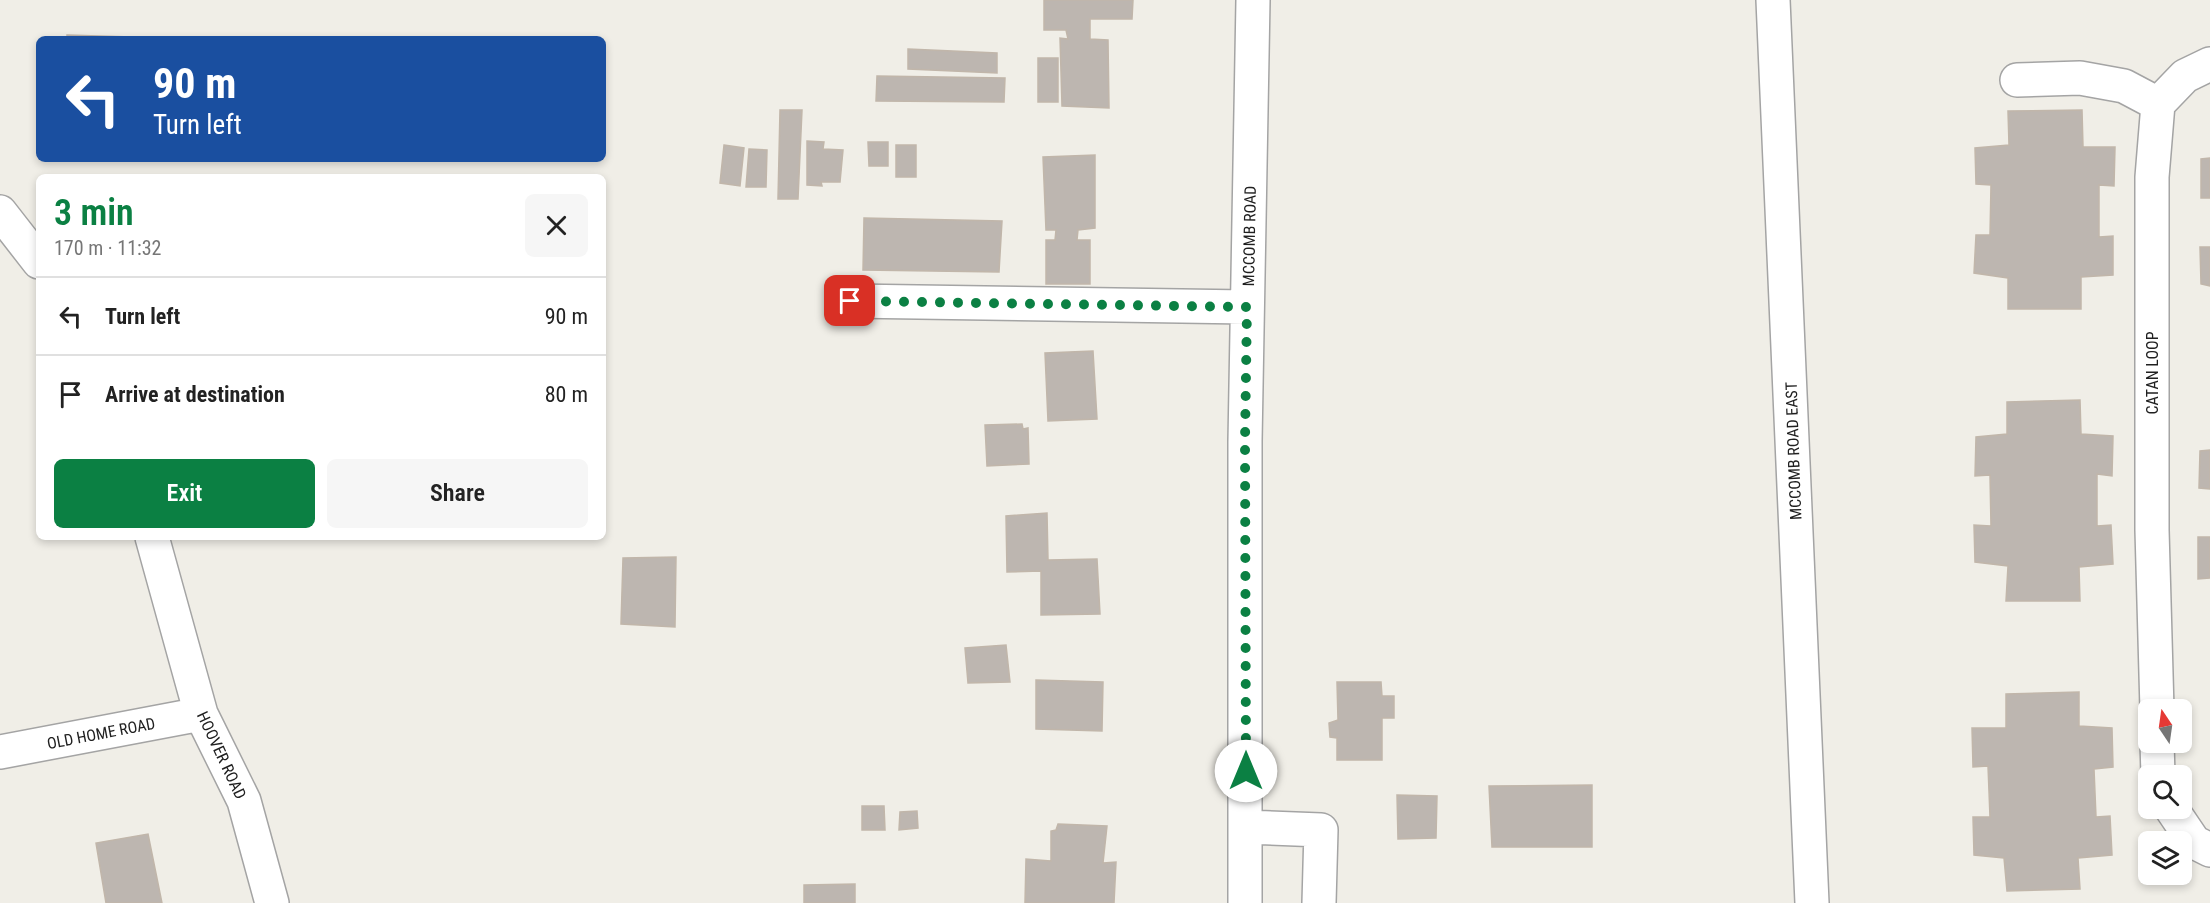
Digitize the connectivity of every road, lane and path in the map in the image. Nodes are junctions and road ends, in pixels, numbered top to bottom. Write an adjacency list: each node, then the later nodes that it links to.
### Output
1 (1253, 0): 9 (street, MCCOMB ROAD)
2 (1773, 0): 20 (street, MCCOMB ROAD EAST)
3 (2210, 64): 5 (street)
4 (2017, 80): 5 (street)
5 (2158, 104): 11 (street, CATAN LOOP)
6 (0, 212): 7 (street)
7 (36, 258)
8 (850, 301): 9 (street)
9 (1247, 307): 15 (street, MCCOMB ROAD)
10 (153, 540): 12 (street, HOOVER ROAD)
11 (2157, 699)
12 (201, 714): 13 (street, OLD HOME ROAD); 17 (street, HOOVER ROAD)
13 (0, 752)
14 (2178, 819): 16 (street)
15 (1246, 827): 18 (street, MCCOMB ROAD); 19 (street)
16 (2210, 850)
17 (272, 903)
18 (1245, 903)
19 (1318, 903)
20 (1812, 903)

